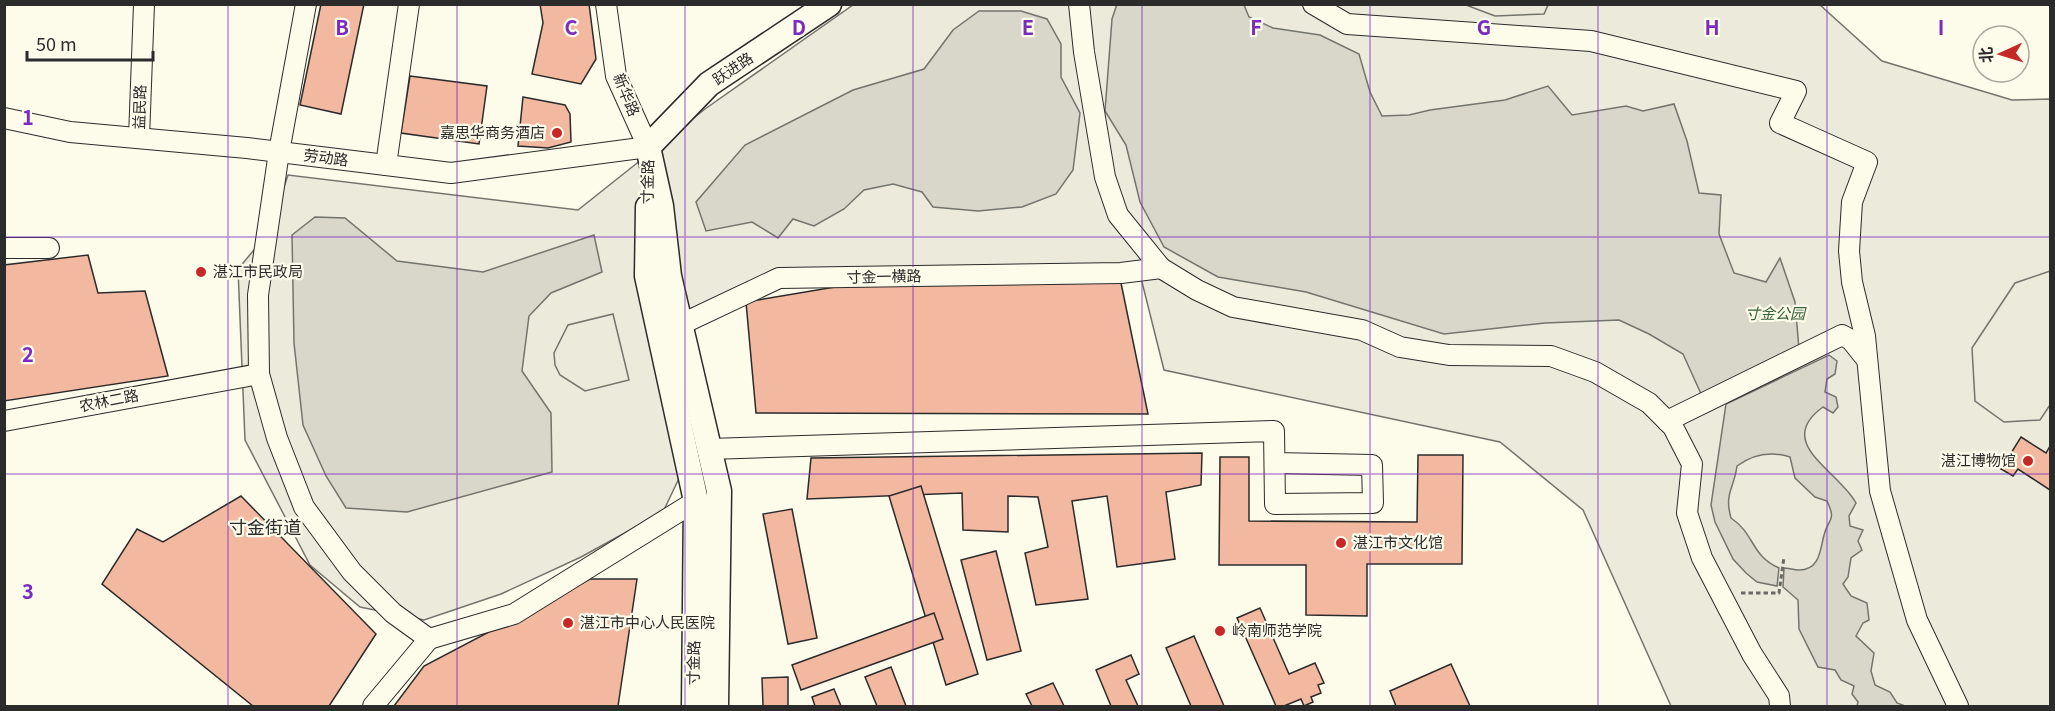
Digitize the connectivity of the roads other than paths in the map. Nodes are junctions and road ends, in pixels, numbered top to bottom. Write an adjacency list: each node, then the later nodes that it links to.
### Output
1 (144, 4): 9 (street, 益民路)
2 (306, 4): 11 (street)
3 (409, 4): 12 (street)
4 (606, 4): 10 (street, 新华路)
5 (830, 4): 10 (main road, 跃进路)
6 (1079, 4): 15 (street)
7 (1313, 4): 17 (street)
8 (4, 118): 9 (street, 劳动路)
9 (139, 138): 11 (street, 劳动路)
10 (648, 147): 12 (street, 劳动路); 16 (main road, 寸金路)
11 (279, 152): 12 (street, 劳动路); 18 (street)
12 (386, 165)
13 (4, 248): 14 (street)
14 (49, 248)
15 (1161, 268): 16 (street, 寸金一横路); 20 (street)
16 (670, 330): 21 (main road, 寸金路); 23 (main road, 寸金路)
17 (1867, 361): 20 (street); 29 (street)
18 (259, 374): 19 (street, 农林二路); 24 (street)
19 (4, 421)
20 (1667, 421): 28 (street)
21 (710, 449): 22 (street); 27 (main road, 寸金路)
22 (1275, 463): 22 (street)
23 (696, 501): 24 (street); 26 (main road, 寸金路)
24 (429, 639): 25 (street)
25 (373, 706)
26 (693, 706)
27 (716, 706)
28 (1780, 706)
29 (1958, 706)

